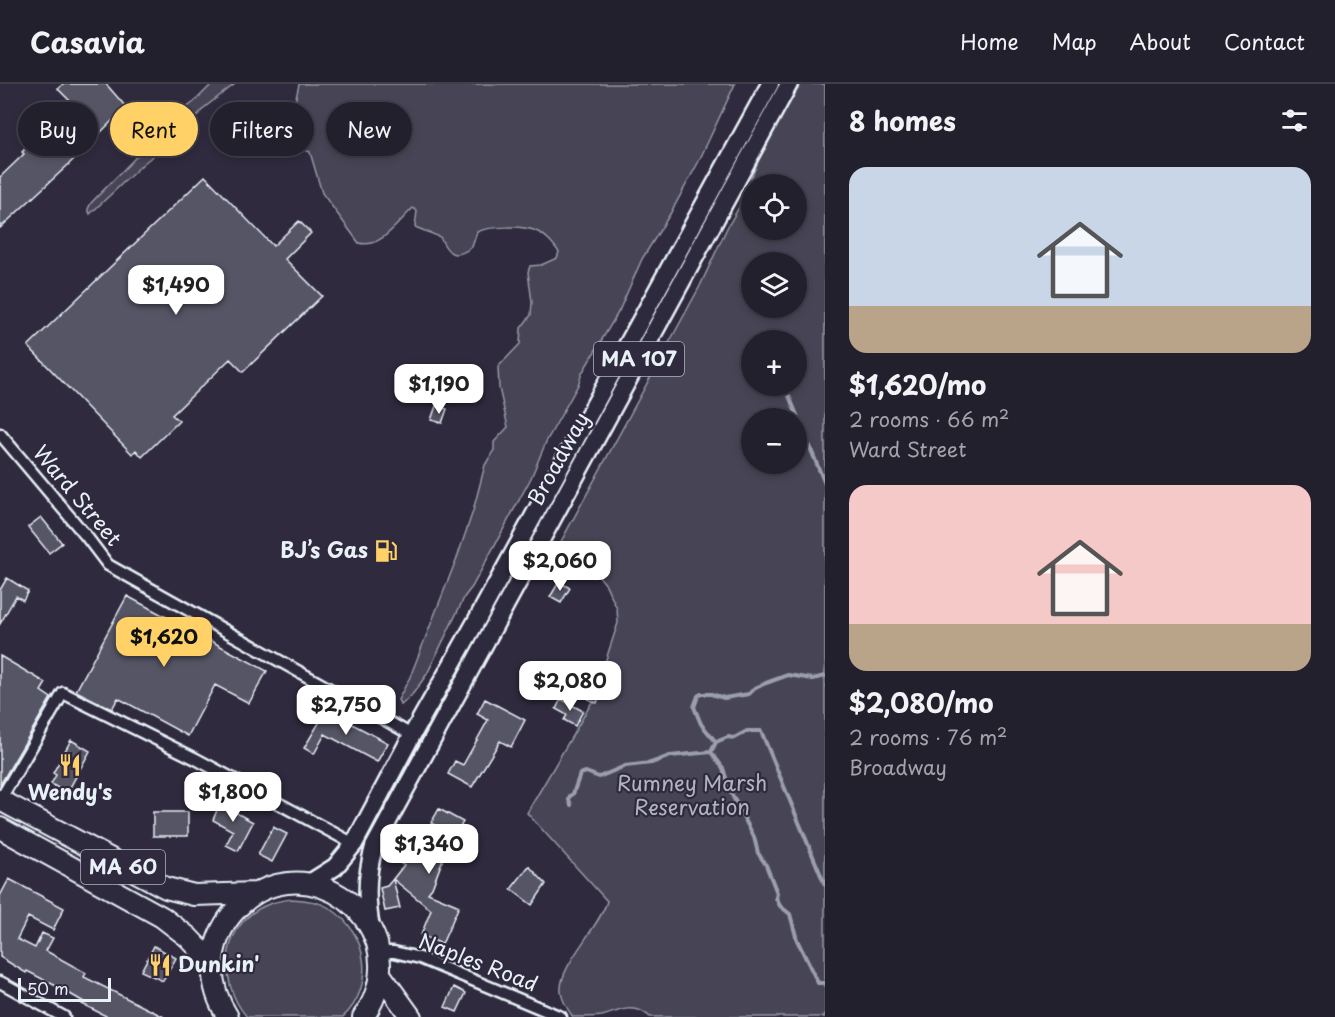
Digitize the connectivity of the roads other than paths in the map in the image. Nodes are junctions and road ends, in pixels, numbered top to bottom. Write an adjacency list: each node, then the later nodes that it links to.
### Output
1 (770, 84): 4 (main road, Broadway / MA 107)
2 (789, 84): 10 (main road, Broadway / MA 107)
3 (0, 434): 4 (street, Ward Street)
4 (412, 735): 7 (main road, Broadway / MA 107)
5 (0, 800): 7 (street); 9 (highway, MA 60)
6 (0, 828): 12 (highway, MA 60)
7 (354, 844): 8 (main road, Broadway / MA 107)
8 (308, 884): 9 (highway, MA 60); 10 (highway, MA 60)
9 (256, 893): 12 (highway)
10 (371, 929): 11 (highway, MA 60)
11 (379, 952): 13 (highway, MA 60); 19 (street, Naples Road)
12 (212, 962): 15 (highway)
13 (380, 974): 17 (highway); 18 (highway)
14 (0, 982): 16 (street)
15 (224, 1014)
16 (64, 1017)
17 (363, 1017)
18 (411, 1017)
19 (561, 1017)

